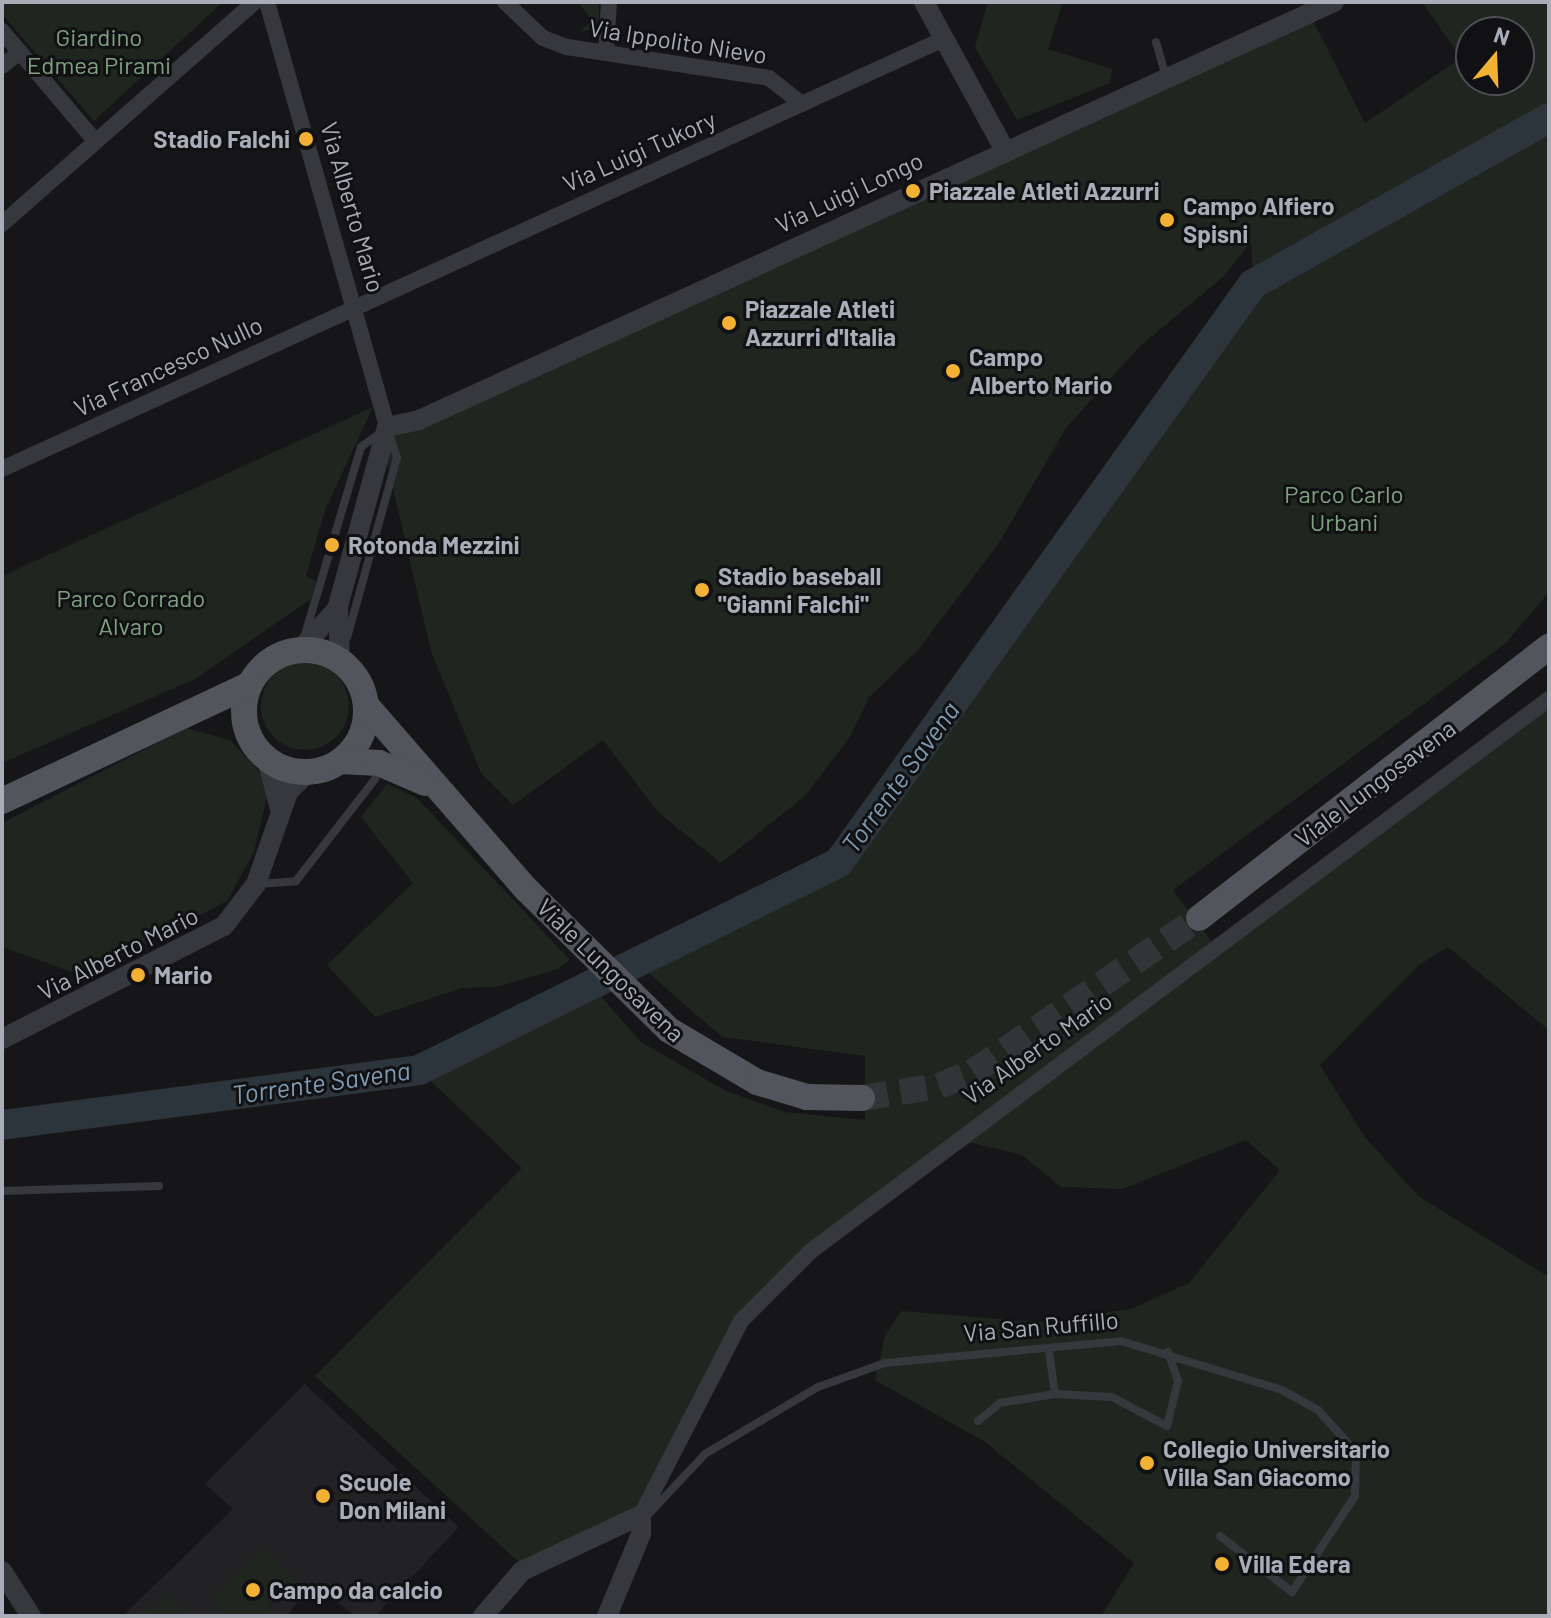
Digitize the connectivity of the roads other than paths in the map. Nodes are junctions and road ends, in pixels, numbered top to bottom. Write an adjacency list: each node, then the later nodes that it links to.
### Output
1 (255, 2): 15 (street)
2 (267, 2): 18 (street, Via Alberto Mario)
3 (505, 2): 11 (street, Via Ippolito Nievo)
4 (609, 2): 11 (street)
5 (924, 2): 8 (street)
6 (1334, 2): 13 (street, Via Luigi Longo)
7 (2, 31): 10 (street)
8 (944, 39): 14 (street, Via Luigi Tukory); 16 (street)
9 (1156, 42): 13 (lane)
10 (20, 52): 12 (street); 15 (street)
11 (606, 52): 14 (street, Via Ippolito Nievo)
12 (2, 66)
13 (1166, 77): 16 (street, Via Luigi Longo)
14 (802, 104): 18 (street, Via Luigi Tukory)
15 (96, 142): 17 (street)
16 (1004, 149): 19 (street, Via Luigi Longo)
17 (2, 224)
18 (354, 306): 19 (street, Via Alberto Mario); 20 (street, Via Francesco Nullo)
19 (387, 427): 21 (street); 23 (lane); 24 (lane, Via Alberto Mario)
20 (2, 469)
21 (338, 606): 23 (street); 24 (street)
22 (1549, 647): 38 (main road, Viale Lungosavena)
23 (300, 650): 24 (main road); 25 (main road)
24 (340, 661): 27 (main road)
25 (249, 685): 28 (main road); 29 (main road)
26 (1549, 699): 47 (street, Via Alberto Mario)
27 (366, 705): 31 (main road); 34 (main road, Viale Lungosavena)
28 (180, 717): 29 (main road); 35 (main road)
29 (247, 731): 30 (main road)
30 (267, 759): 32 (main road); 36 (street)
31 (341, 761): 32 (main road); 34 (main road, Viale Lungosavena)
32 (308, 772): 36 (street, Via Alberto Mario)
33 (376, 778): 37 (lane)
34 (441, 794): 40 (main road, Viale Lungosavena)
35 (2, 801)
36 (280, 809): 37 (street, Via Alberto Mario)
37 (256, 884): 39 (street, Via Alberto Mario)
38 (1199, 918)
39 (2, 1039)
40 (862, 1098)
41 (159, 1186): 42 (lane)
42 (2, 1191)
43 (1049, 1352): 44 (lane, Via San Ruffillo); 45 (lane); 47 (lane, Via San Ruffillo)
44 (1168, 1352): 45 (lane); 48 (lane, Via San Ruffillo)
45 (1055, 1394): 46 (lane)
46 (978, 1421)
47 (642, 1517): 52 (street, Via San Ruffillo); 53 (street, Via San Ruffillo)
48 (1220, 1536)
49 (2, 1571): 50 (street)
50 (7, 1594): 51 (street)
51 (31, 1616)
52 (483, 1616)
53 (607, 1616)

